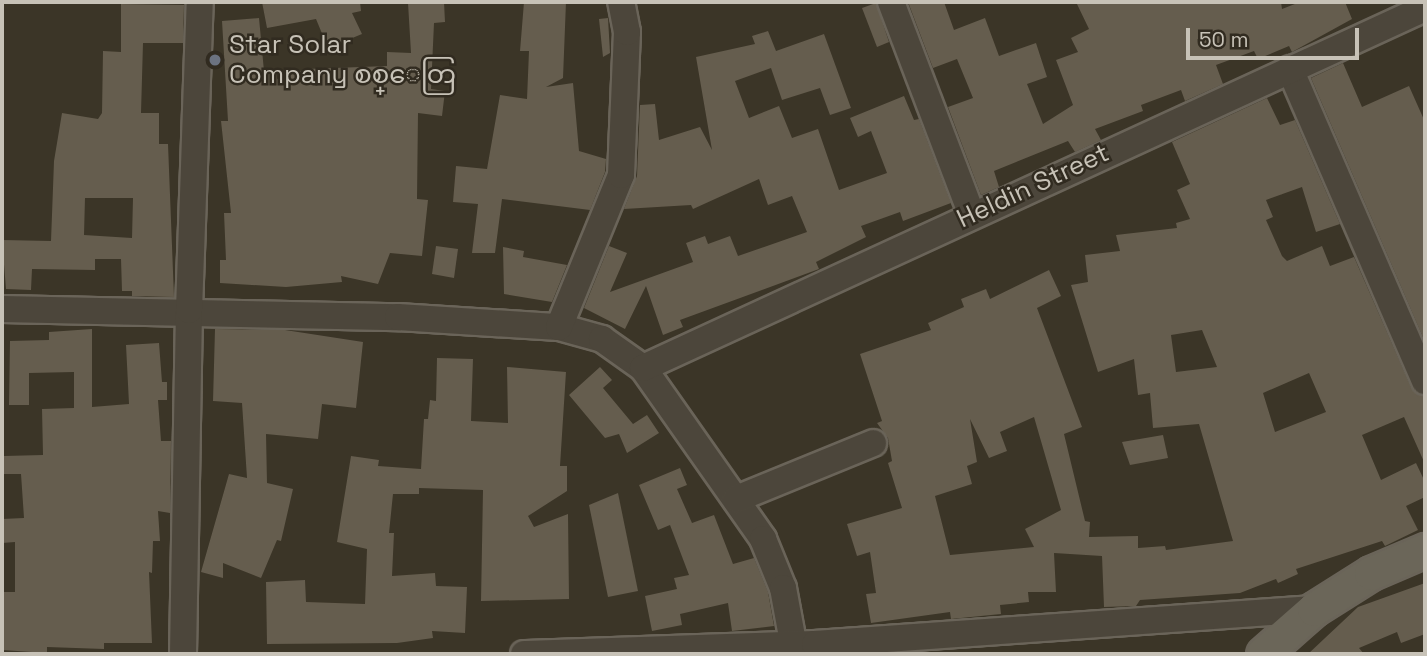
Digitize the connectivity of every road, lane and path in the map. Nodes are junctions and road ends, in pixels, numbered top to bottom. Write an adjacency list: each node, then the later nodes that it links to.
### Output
1 (200, 2): 8 (street)
2 (621, 2): 9 (street)
3 (891, 2): 6 (street)
4 (1425, 8): 5 (street, Heldin Street)
5 (1290, 69): 6 (street, Heldin Street); 11 (street)
6 (972, 215): 10 (street, Heldin Street)
7 (2, 309): 8 (street)
8 (188, 310): 9 (street); 17 (street)
9 (559, 327): 10 (street)
10 (643, 368): 13 (street)
11 (1425, 382)
12 (873, 443): 13 (street)
13 (736, 499): 16 (street)
14 (1425, 551): 15 (main road)
15 (1314, 609): 16 (street); 19 (main road)
16 (809, 647): 18 (street)
17 (183, 654)
18 (524, 654)
19 (1263, 654)

